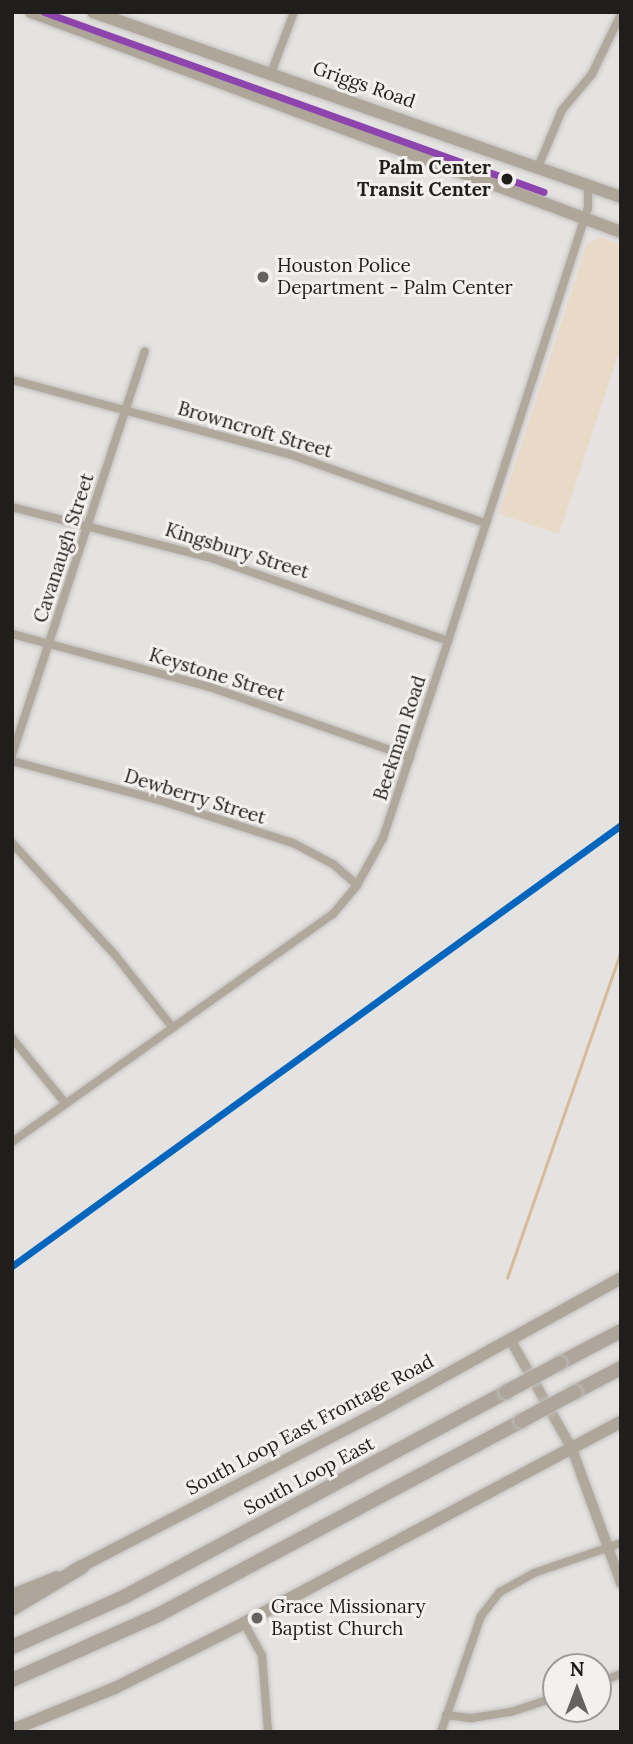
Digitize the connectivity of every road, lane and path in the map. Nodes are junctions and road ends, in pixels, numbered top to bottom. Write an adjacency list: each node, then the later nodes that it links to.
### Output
1 (32, 12): 9 (main road)
2 (93, 12): 5 (main road, Griggs Road)
3 (294, 12): 5 (street)
4 (621, 14): 6 (street)
5 (271, 73): 6 (main road, Griggs Road)
6 (538, 167): 7 (main road, Griggs Road)
7 (588, 185): 8 (main road, Griggs Road); 9 (street, Beekman Road)
8 (621, 197)
9 (585, 217): 10 (main road); 15 (street, Beekman Road)
10 (621, 232)
11 (145, 351): 13 (street, Cavanaugh Street)
12 (12, 380): 13 (street, Browncroft Street)
13 (125, 410): 15 (street, Browncroft Street); 16 (street, Cavanaugh Street)
14 (12, 507): 16 (street, Kingsbury Street)
15 (485, 523): 18 (street, Beekman Road)
16 (89, 526): 18 (street, Kingsbury Street); 19 (street, Cavanaugh Street)
17 (12, 634): 19 (street, Keystone Street)
18 (448, 641): 21 (street, Beekman Road)
19 (49, 643): 20 (street, Cavanaugh Street); 21 (street, Keystone Street)
20 (12, 755)
21 (410, 757): 24 (street, Beekman Road)
22 (12, 761): 24 (street, Dewberry Street)
23 (12, 843): 25 (street)
24 (358, 885): 25 (street, Beekman Road)
25 (173, 1028): 27 (street, Beekman Road)
26 (12, 1038): 27 (street)
27 (65, 1103): 28 (street, Beekman Road)
28 (12, 1142)
29 (621, 1278): 31 (main road, South Loop East Frontage Road)
30 (621, 1331): 42 (highway, South Loop East, bridge)
31 (510, 1339): 34 (street); 37 (main road, South Loop East Frontage Road)
32 (621, 1368): 43 (highway, bridge)
33 (621, 1422): 34 (main road)
34 (572, 1449): 36 (street); 41 (main road)
35 (621, 1543): 36 (street)
36 (609, 1547): 38 (street); 45 (street)
37 (82, 1567): 39 (main road, South Loop East Frontage Road); 40 (highway)
38 (621, 1583)
39 (12, 1595)
40 (12, 1609)
41 (244, 1623): 46 (main road); 47 (street)
42 (12, 1647)
43 (12, 1680)
44 (542, 1702): 45 (street)
45 (446, 1714): 48 (street)
46 (12, 1730)
47 (268, 1732)
48 (441, 1732)

